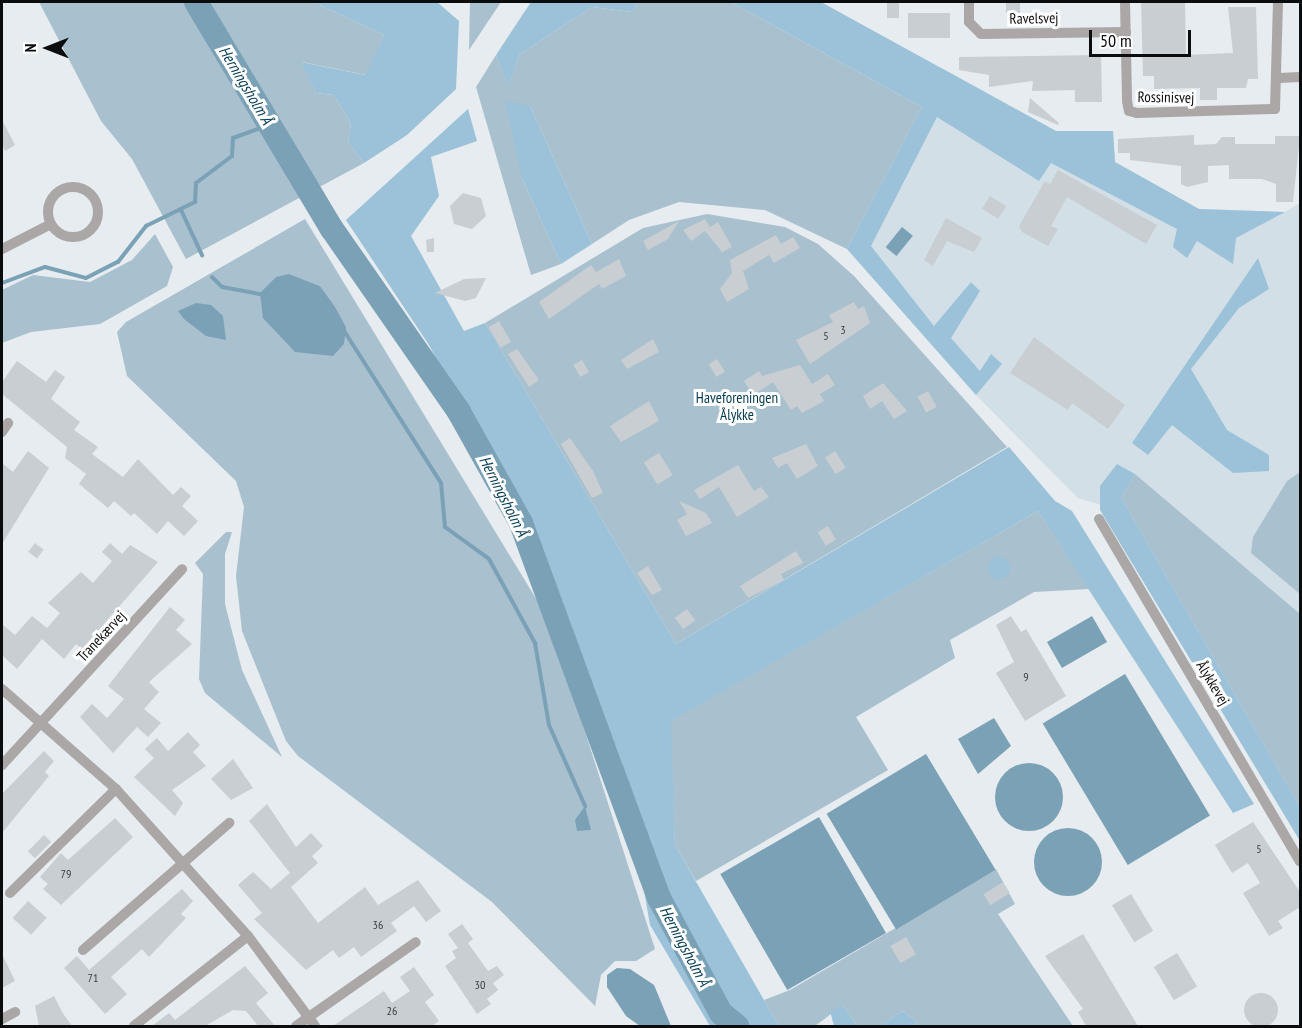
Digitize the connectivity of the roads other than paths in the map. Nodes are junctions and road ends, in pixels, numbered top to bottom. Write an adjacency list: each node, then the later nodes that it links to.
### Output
1 (969, 2): 4 (street, Ravelsvej)
2 (1125, 2): 4 (street, Rossinisvej)
3 (1278, 2): 5 (street)
4 (1126, 32): 5 (street, Rossinisvej)
5 (1279, 78): 6 (street)
6 (1300, 78)
7 (51, 224): 7 (street); 8 (street)
8 (2, 249)
9 (1099, 519): 16 (street, Ålykkevej)
10 (182, 569): 12 (street, Tranekærvej)
11 (2, 689): 12 (street)
12 (41, 722): 13 (street, Tranekærvej); 14 (street)
13 (2, 765)
14 (116, 789): 17 (street); 18 (street)
15 (229, 823): 17 (street)
16 (1300, 861)
17 (181, 865): 19 (street); 21 (street)
18 (10, 893)
19 (248, 936): 24 (street); 25 (street)
20 (416, 942): 24 (street)
21 (83, 950)
22 (15, 1012): 23 (street)
23 (2, 1019)
24 (312, 1022): 26 (street)
25 (134, 1026)
26 (296, 1026)

